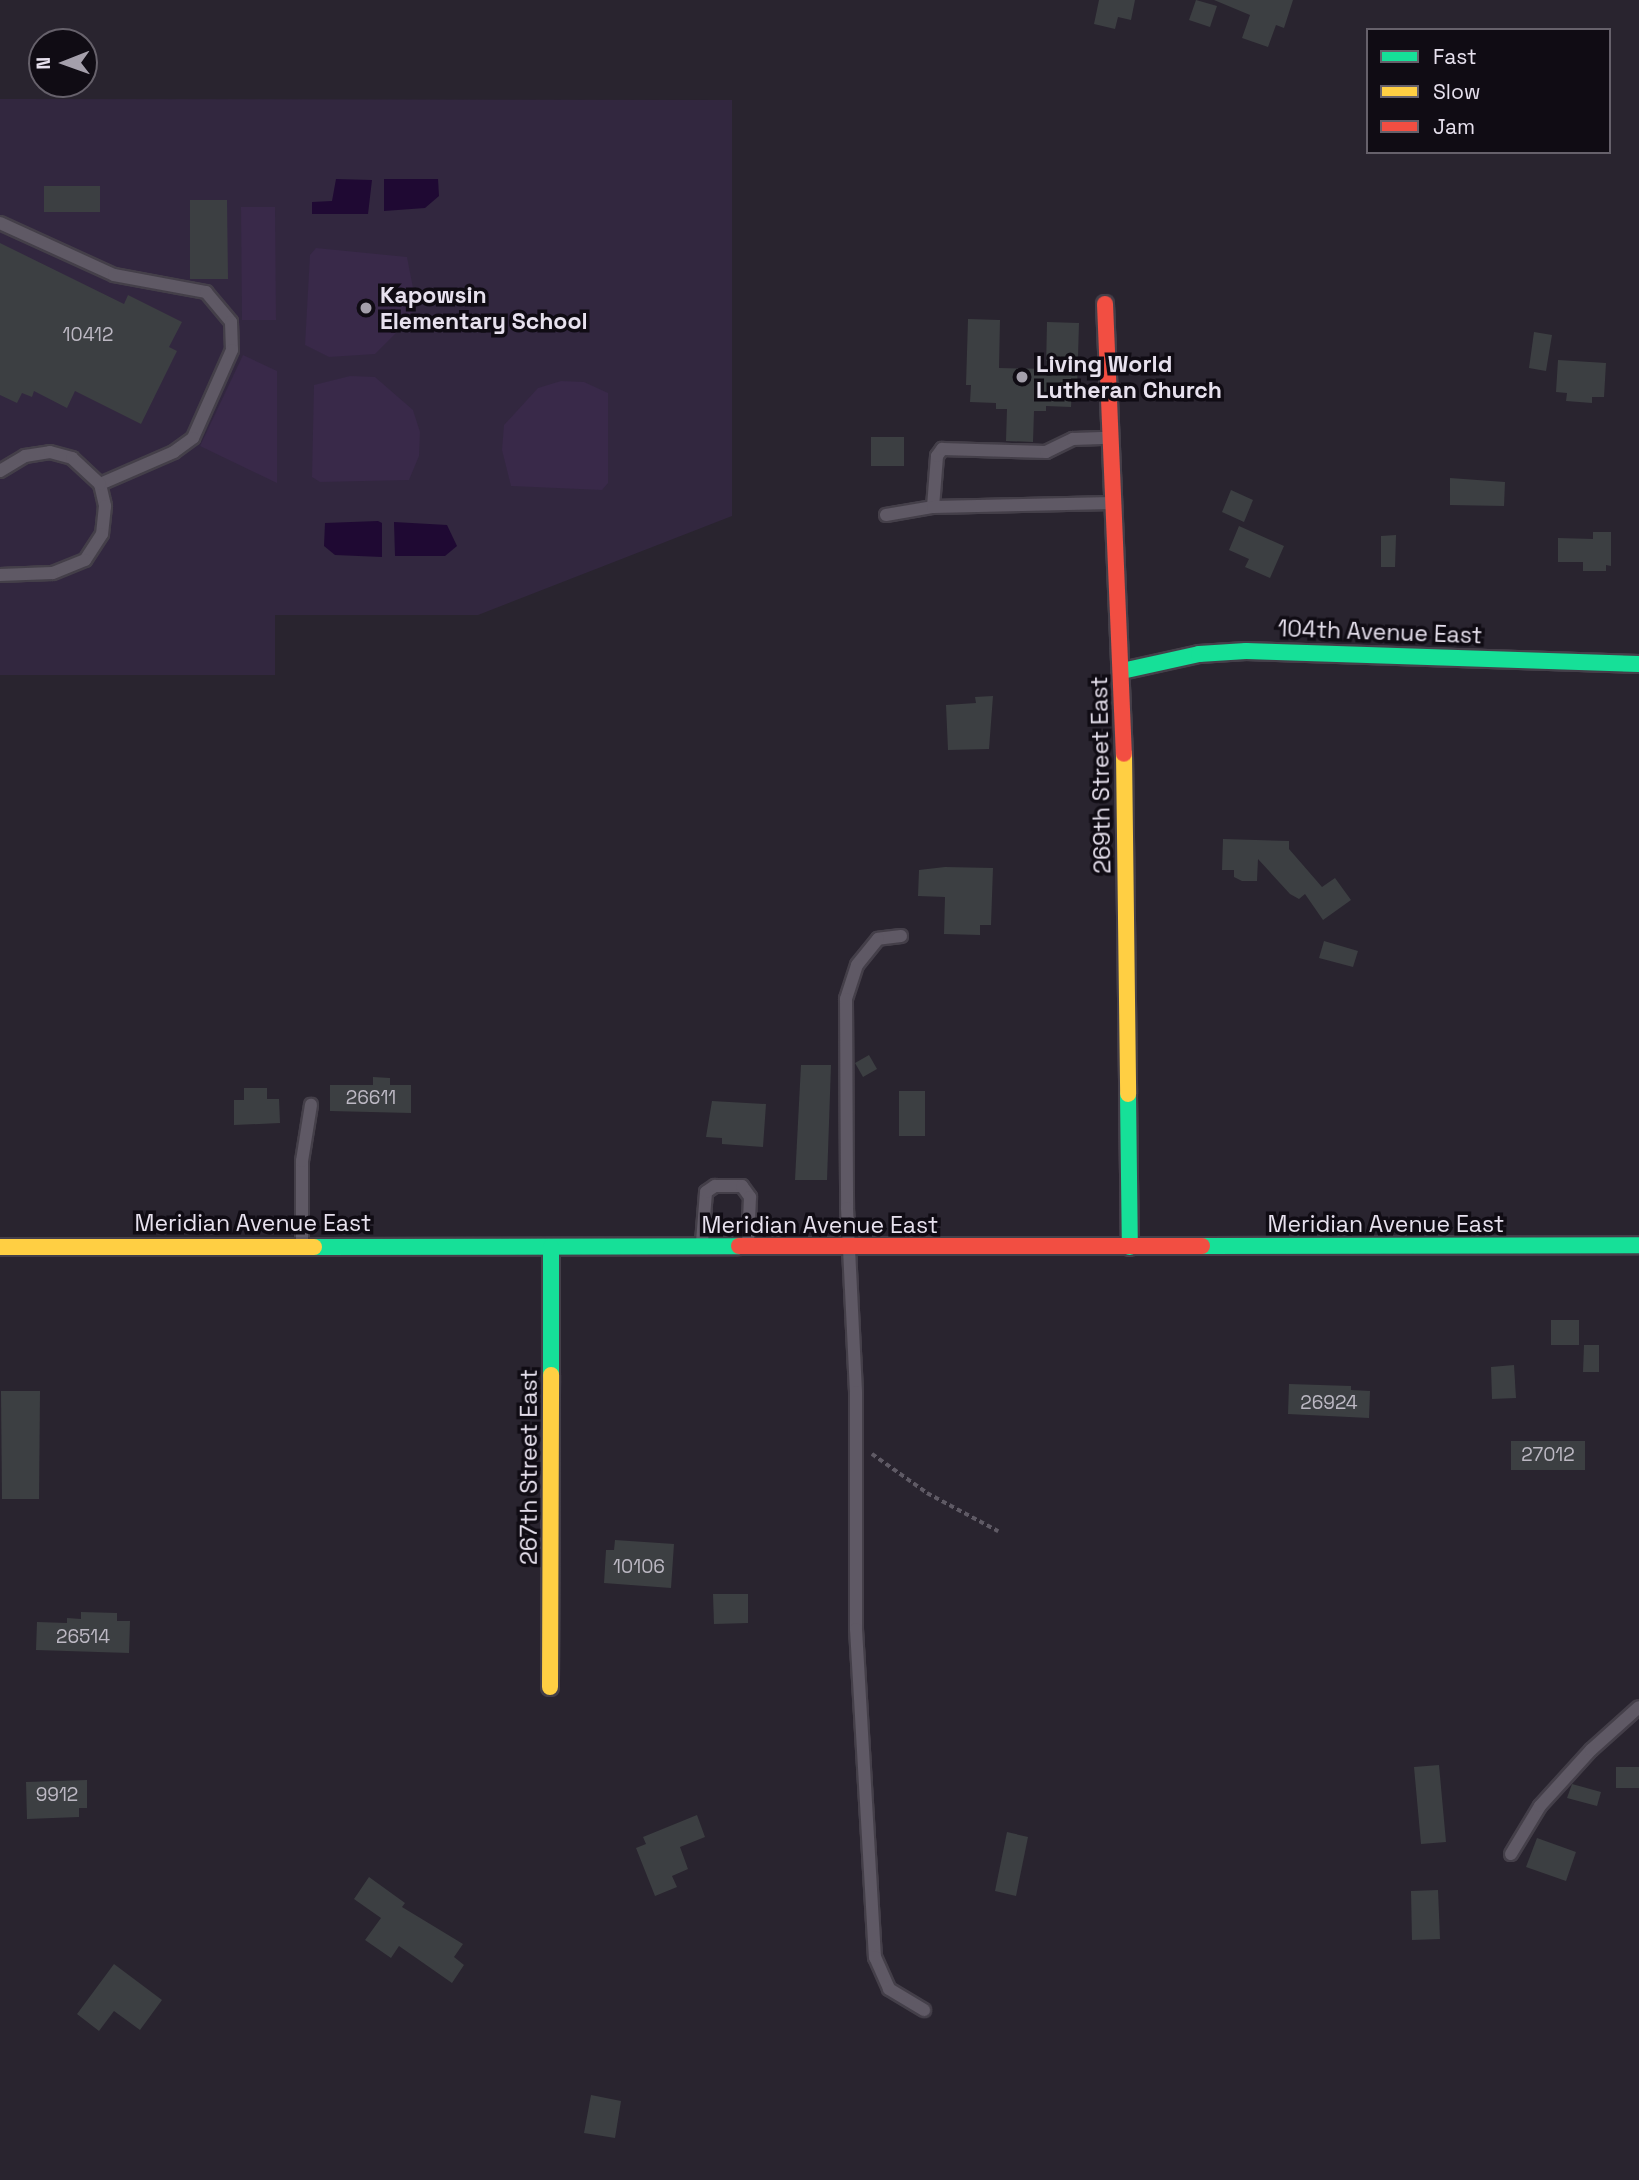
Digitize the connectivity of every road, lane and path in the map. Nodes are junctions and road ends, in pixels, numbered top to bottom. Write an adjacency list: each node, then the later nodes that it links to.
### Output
1 (0, 223): 5 (lane)
2 (1105, 304): 3 (street, 269th Street East)
3 (1109, 438): 6 (street, 269th Street East); 7 (lane)
4 (0, 471): 5 (lane)
5 (100, 484): 9 (lane)
6 (1112, 503): 7 (lane); 11 (street, 269th Street East)
7 (933, 507): 8 (lane)
8 (886, 515)
9 (0, 575)
10 (1639, 664): 11 (street, 104th Avenue East)
11 (1122, 671): 19 (street, 269th Street East)
12 (901, 936): 21 (lane)
13 (312, 1105): 15 (lane)
14 (1639, 1245): 19 (street, Meridian Avenue East)
15 (302, 1246): 16 (street, Meridian Avenue East); 17 (street, Meridian Avenue East)
16 (0, 1247)
17 (551, 1247): 18 (street, Meridian Avenue East); 24 (street, 267th Street East)
18 (701, 1247): 20 (street, Meridian Avenue East); 20 (lane)
19 (1130, 1247): 21 (street, Meridian Avenue East)
20 (748, 1248): 21 (street, Meridian Avenue East)
21 (849, 1248): 22 (lane)
22 (856, 1444): 23 (path); 27 (lane)
23 (998, 1531)
24 (550, 1687)
25 (1639, 1707): 26 (lane)
26 (1511, 1854)
27 (924, 2010)

